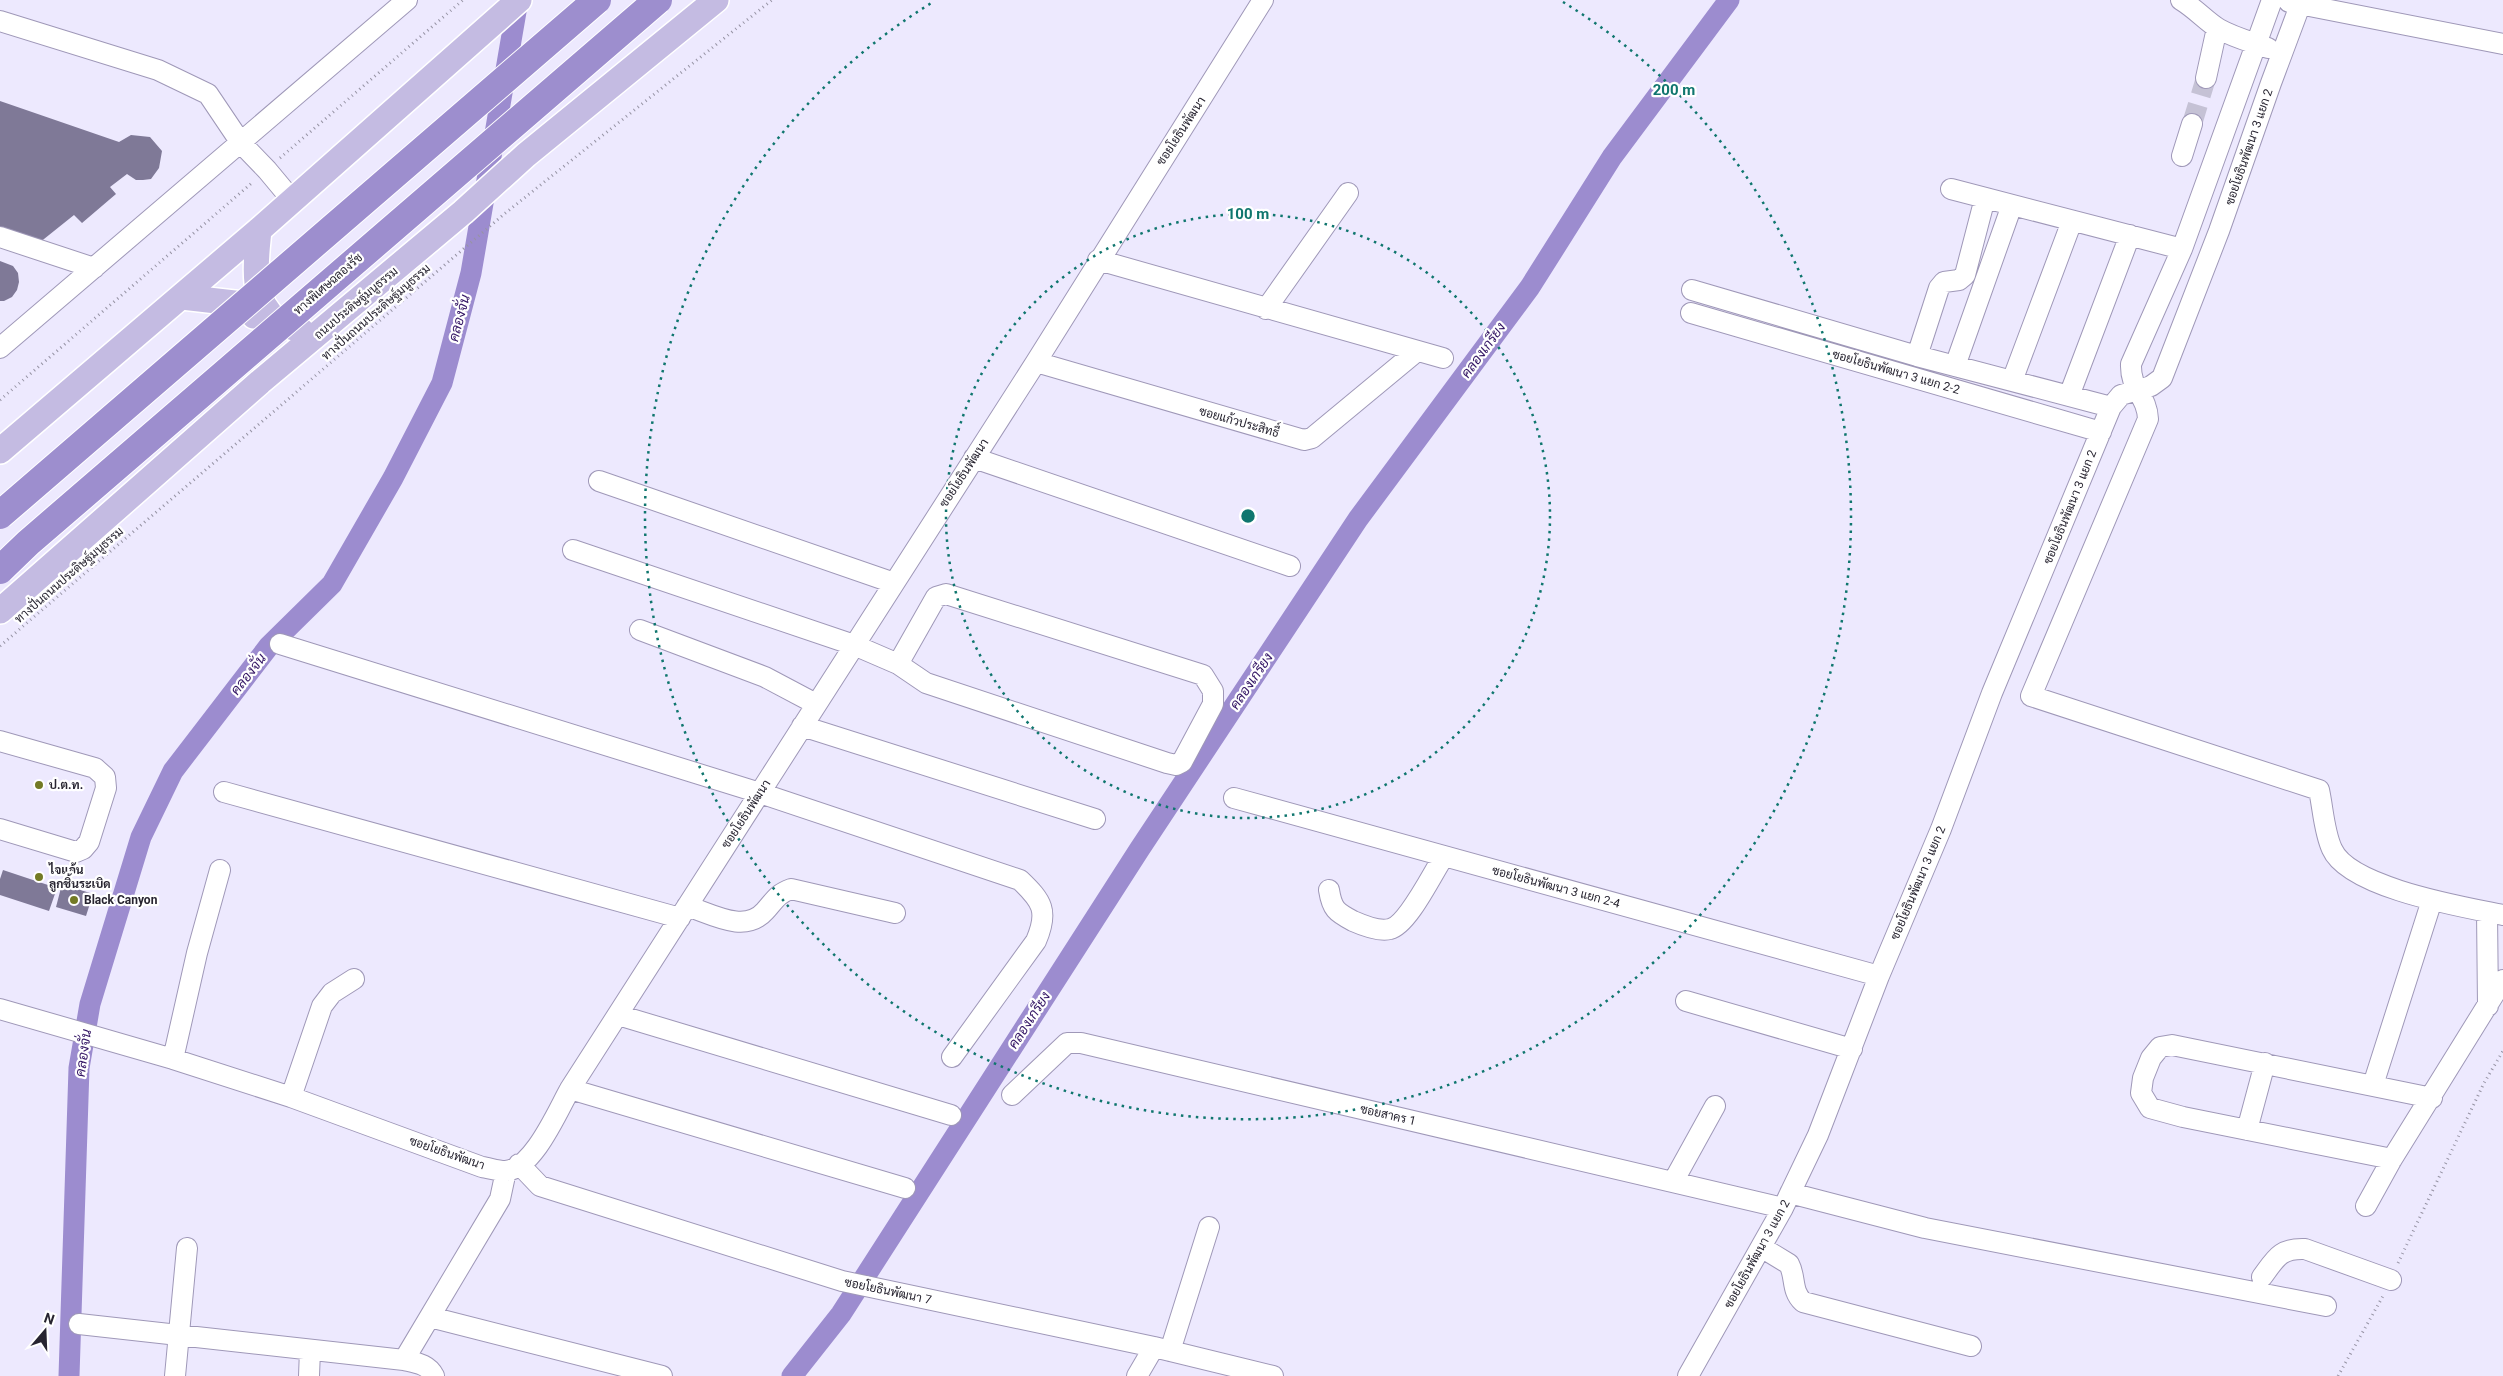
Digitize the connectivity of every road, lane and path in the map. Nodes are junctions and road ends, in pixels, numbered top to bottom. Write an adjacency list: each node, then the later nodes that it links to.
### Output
1 (407, 0): 20 (street)
2 (463, 0): 22 (path)
3 (519, 0): 26 (main road)
4 (598, 0): 56 (highway, bridge)
5 (658, 0): 59 (highway, ทางพิเศษฉลองรัช, bridge)
6 (716, 0): 37 (main road, ถนนประดิษฐ์มนูธรรม)
7 (772, 0): 65 (path, ทางปั่นถนนประดิษฐ์มนูธรรม)
8 (1263, 0): 33 (street, ซอยโยธินพัฒนา)
9 (2182, 0): 14 (street)
10 (2272, 0): 15 (street)
11 (2279, 0): 12 (street)
12 (2301, 2): 16 (street); 17 (street, ซอยโยธินพัฒนา 3 แยก 2)
13 (0, 21): 20 (street)
14 (2217, 28): 15 (street); 18 (street)
15 (2256, 44): 17 (street); 32 (street)
16 (2503, 44)
17 (2281, 54): 48 (street, ซอยโยธินพัฒนา 3 แยก 2)
18 (2206, 78)
19 (2192, 124): 21 (street)
20 (241, 143): 22 (street); 34 (street)
21 (2182, 156)
22 (267, 170): 26 (street); 50 (path)
23 (1951, 189): 25 (street)
24 (1348, 193): 38 (street)
25 (1985, 198): 27 (street); 42 (street)
26 (292, 200): 29 (main road)
27 (2012, 205): 28 (street); 45 (street)
28 (2072, 221): 30 (street); 46 (street)
29 (259, 230): 36 (main road); 37 (main road)
30 (2130, 235): 32 (street); 49 (street)
31 (0, 237): 34 (street)
32 (2182, 249): 48 (street)
33 (1098, 260): 38 (street); 44 (street, ซอยโยธินพัฒนา)
34 (94, 268): 40 (street)
35 (1692, 290): 42 (street)
36 (182, 297): 47 (main road); 53 (main road)
37 (357, 302): 47 (main road, ถนนประดิษฐ์มนูธรรม)
38 (1266, 309): 41 (street)
39 (1691, 313): 52 (street, ซอยโยธินพัฒนา 3 แยก 2-2)
40 (0, 348)
41 (1417, 351): 43 (street); 44 (street, ซอยแก้วประสิทธื์)
42 (1917, 356): 45 (street)
43 (1443, 358)
44 (1036, 362): 54 (street, ซอยโยธินพัฒนา)
45 (1955, 366): 46 (street)
46 (2012, 381): 49 (street)
47 (260, 382): 61 (main road, ถนนประดิษฐ์มนูธรรม)
48 (2136, 389): 51 (street, ซอยโยธินพัฒนา 3 แยก 2); 78 (street)
49 (2069, 396): 51 (street)
50 (0, 400)
51 (2111, 408): 52 (street, ซอยโยธินพัฒนา 3 แยก 2)
52 (2101, 432): 82 (street, ซอยโยธินพัฒนา 3 แยก 2)
53 (0, 451)
54 (974, 458): 58 (street); 60 (street, ซอยโยธินพัฒนา)
55 (599, 481): 60 (street)
56 (0, 515)
57 (572, 550): 64 (street)
58 (1290, 566)
59 (0, 570)
60 (894, 583): 64 (street, ซอยโยธินพัฒนา)
61 (0, 611)
62 (640, 630): 67 (street)
63 (280, 644): 71 (street)
64 (854, 645): 66 (street); 67 (street, ซอยโยธินพัฒนา)
65 (0, 646)
66 (898, 664): 66 (street)
67 (816, 704): 68 (street, ซอยโยธินพัฒนา)
68 (802, 726): 71 (street, ซอยโยธินพัฒนา); 73 (street)
69 (0, 741): 74 (street)
70 (224, 792): 79 (street)
71 (760, 793): 79 (street, ซอยโยธินพัฒนา); 91 (street)
72 (1234, 798): 75 (street, ซอยโยธินพัฒนา 3 แยก 2-4)
73 (1095, 819)
74 (0, 829)
75 (1444, 856): 77 (street); 82 (street, ซอยโยธินพัฒนา 3 แยก 2-4)
76 (220, 870): 92 (street)
77 (1329, 890)
78 (2432, 900): 81 (street); 94 (street)
79 (684, 912): 80 (street); 88 (street, ซอยโยธินพัฒนา)
80 (895, 913)
81 (2495, 914): 86 (street)
82 (1878, 976): 89 (street, ซอยโยธินพัฒนา 3 แยก 2)
83 (354, 979): 97 (street)
84 (2503, 980): 86 (street)
85 (1686, 1001): 89 (street)
86 (2488, 1006): 98 (street)
87 (0, 1009): 92 (street, ซอยโยธินพัฒนา)
88 (618, 1015): 95 (street, ซอยโยธินพัฒนา); 100 (street)
89 (1852, 1049): 106 (street, ซอยโยธินพัฒนา 3 แยก 2)
90 (2503, 1051): 112 (path)
91 (952, 1057)
92 (173, 1059): 97 (street, ซอยโยธินพัฒนา)
93 (2265, 1063): 94 (street); 101 (street); 101 (street)
94 (2373, 1085): 98 (street)
95 (570, 1089): 103 (street, ซอยโยธินพัฒนา); 105 (street)
96 (1012, 1095): 104 (street, ซอยสาคร 1)
97 (291, 1097): 103 (street, ซอยโยธินพัฒนา)
98 (2432, 1098): 102 (street)
99 (1715, 1106): 104 (street)
100 (951, 1115)
101 (2248, 1130): 102 (street)
102 (2392, 1159): 107 (street)
103 (513, 1168): 114 (street); 118 (street, ซอยโยธินพัฒนา 7)
104 (1673, 1182): 106 (street, ซอยสาคร 1)
105 (905, 1188)
106 (1787, 1201): 109 (street, ซอยโยธินพัฒนา 3 แยก 2); 113 (street, ซอยสาคร 1)
107 (2366, 1206)
108 (1209, 1227): 118 (street)
109 (1761, 1247): 117 (street); 127 (street, ซอยโยธินพัฒนา 3 แยก 2)
110 (187, 1248): 116 (street)
111 (2262, 1277): 112 (street)
112 (2391, 1280): 128 (path)
113 (2326, 1306)
114 (430, 1317): 120 (street); 124 (street)
115 (79, 1324): 116 (street)
116 (179, 1335): 119 (street); 121 (street)
117 (1971, 1346)
118 (1162, 1349): 125 (street); 126 (street, ซอยโยธินพัฒนา 7)
119 (310, 1350): 120 (street); 122 (street)
120 (404, 1360): 123 (street)
121 (175, 1376)
122 (309, 1376)
123 (434, 1376)
124 (662, 1376)
125 (1137, 1376)
126 (1272, 1376)
127 (1688, 1376)
128 (2338, 1376)

